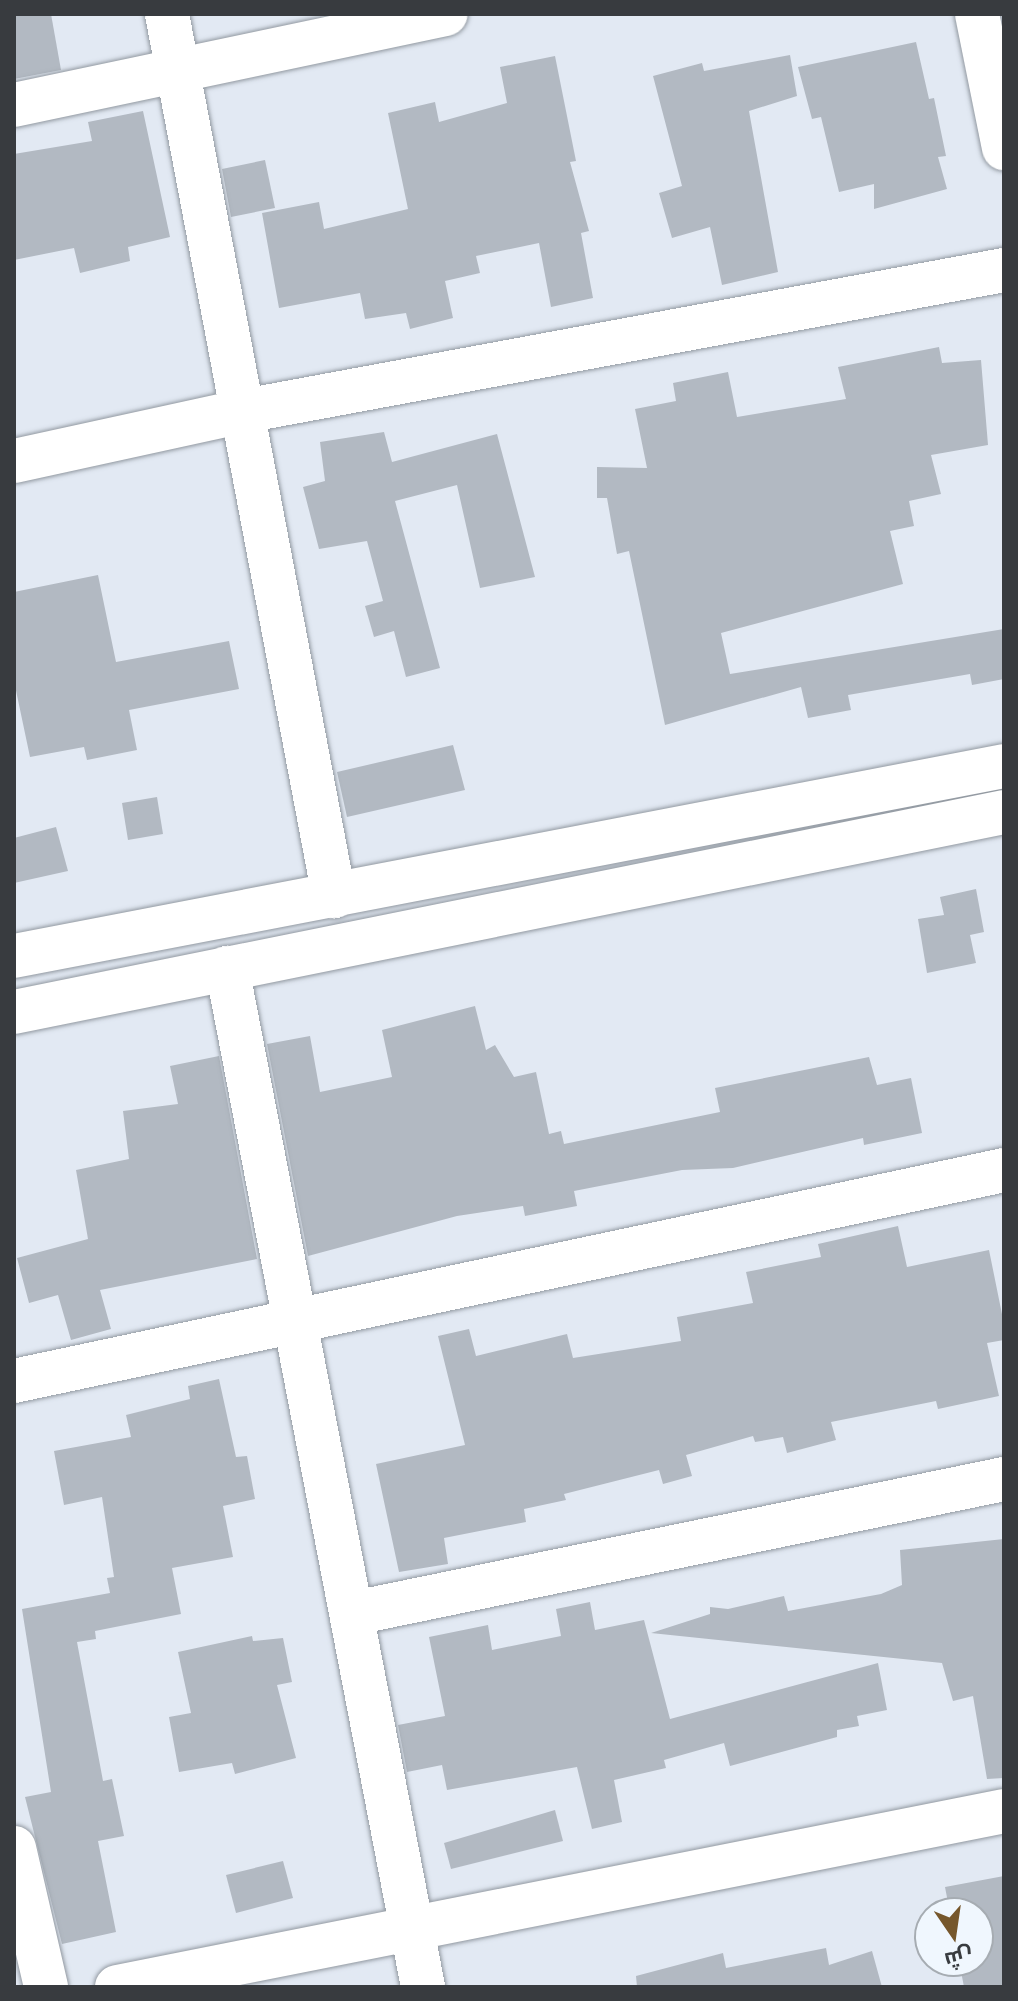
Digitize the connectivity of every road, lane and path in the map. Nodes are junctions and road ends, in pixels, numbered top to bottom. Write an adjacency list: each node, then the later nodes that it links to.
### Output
1 (167, 14): 4 (street)
2 (446, 14): 4 (street)
3 (977, 14): 6 (street)
4 (178, 71): 5 (street); 8 (street)
5 (14, 105)
6 (1004, 148)
7 (1004, 270): 8 (street)
8 (244, 411): 9 (street); 13 (street)
9 (14, 461)
10 (1004, 766): 12 (street)
11 (1004, 812): 14 (street)
12 (524, 859): 13 (street); 14 (street)
13 (334, 896): 15 (street)
14 (533, 908): 16 (street)
15 (14, 956)
16 (227, 968): 17 (street); 19 (street)
17 (14, 1012)
18 (1004, 1170): 19 (street)
19 (297, 1321): 20 (street); 22 (street)
20 (14, 1381)
21 (1004, 1479): 22 (street)
22 (354, 1613): 25 (street)
23 (1004, 1811): 25 (street)
24 (14, 1848): 26 (street)
25 (413, 1925): 27 (street); 28 (street)
26 (46, 1987)
27 (117, 1987)
28 (423, 1987)

